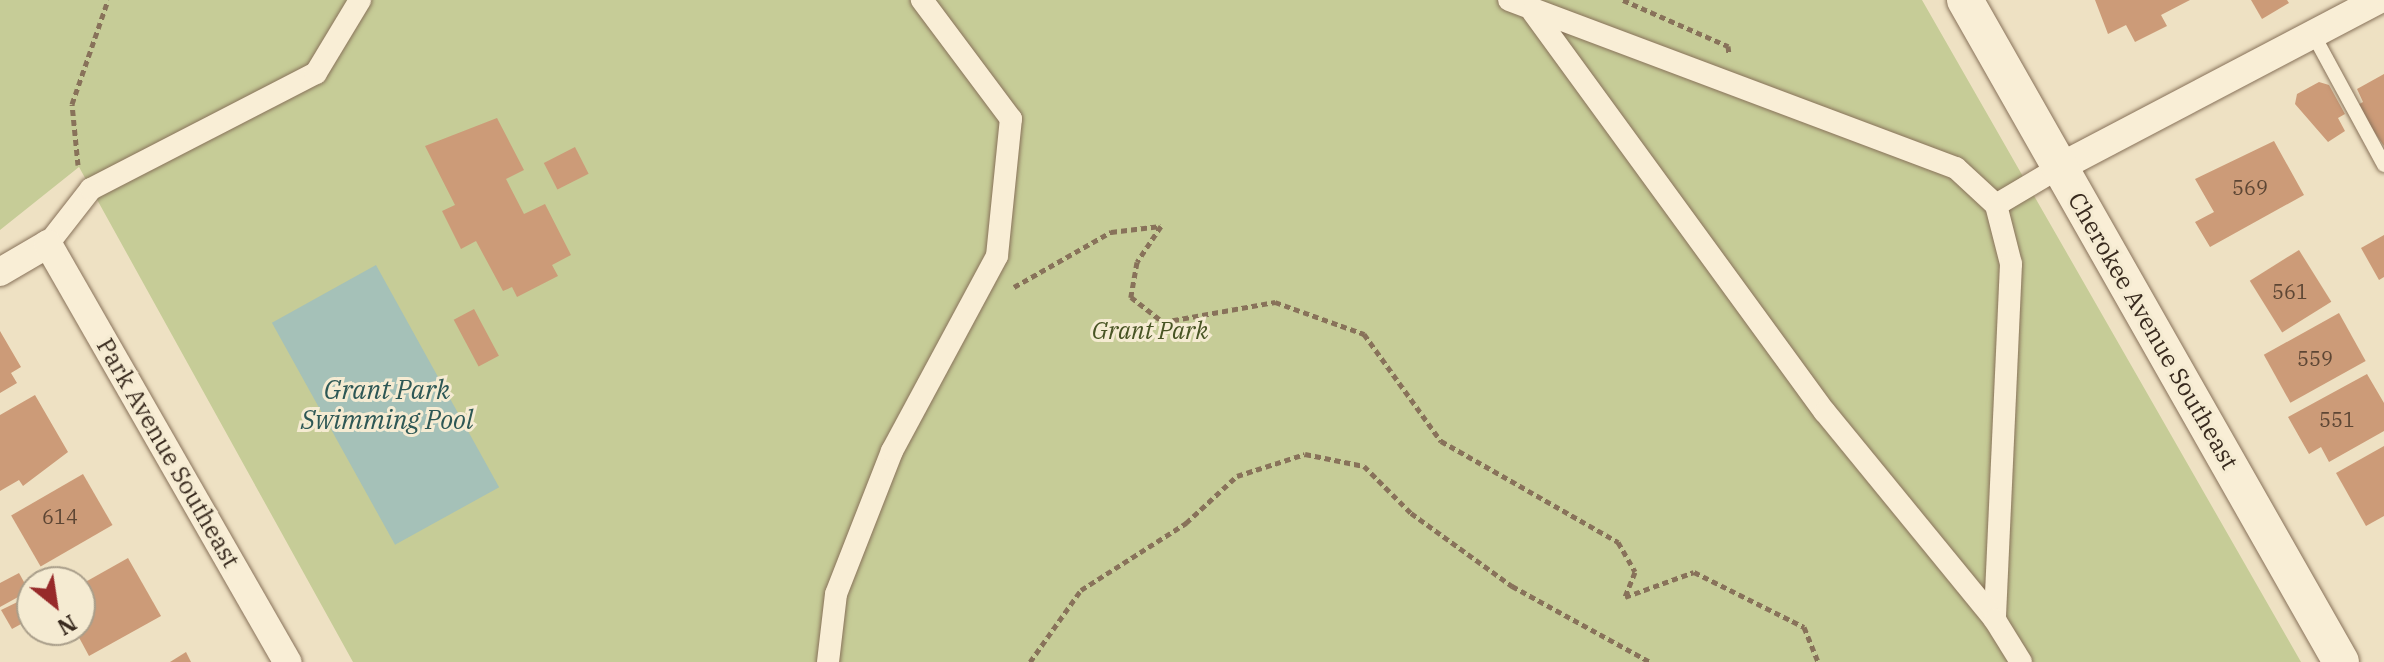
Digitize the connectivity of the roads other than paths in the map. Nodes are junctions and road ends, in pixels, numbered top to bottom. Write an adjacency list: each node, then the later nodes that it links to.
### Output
1 (360, 0): 11 (street)
2 (922, 0): 15 (street)
3 (1509, 0): 6 (street)
4 (1965, 0): 9 (street, Cherokee Avenue Southeast)
5 (2378, 0): 7 (street)
6 (1533, 12): 10 (street); 13 (street)
7 (2313, 34): 8 (lane); 9 (street)
8 (2384, 165)
9 (2060, 167): 10 (street); 17 (street, Cherokee Avenue Southeast)
10 (1996, 205): 13 (street)
11 (48, 244): 12 (street); 14 (street, Park Avenue Southeast)
12 (0, 272)
13 (1995, 620): 16 (street)
14 (287, 662)
15 (828, 662)
16 (2021, 662)
17 (2341, 662)

